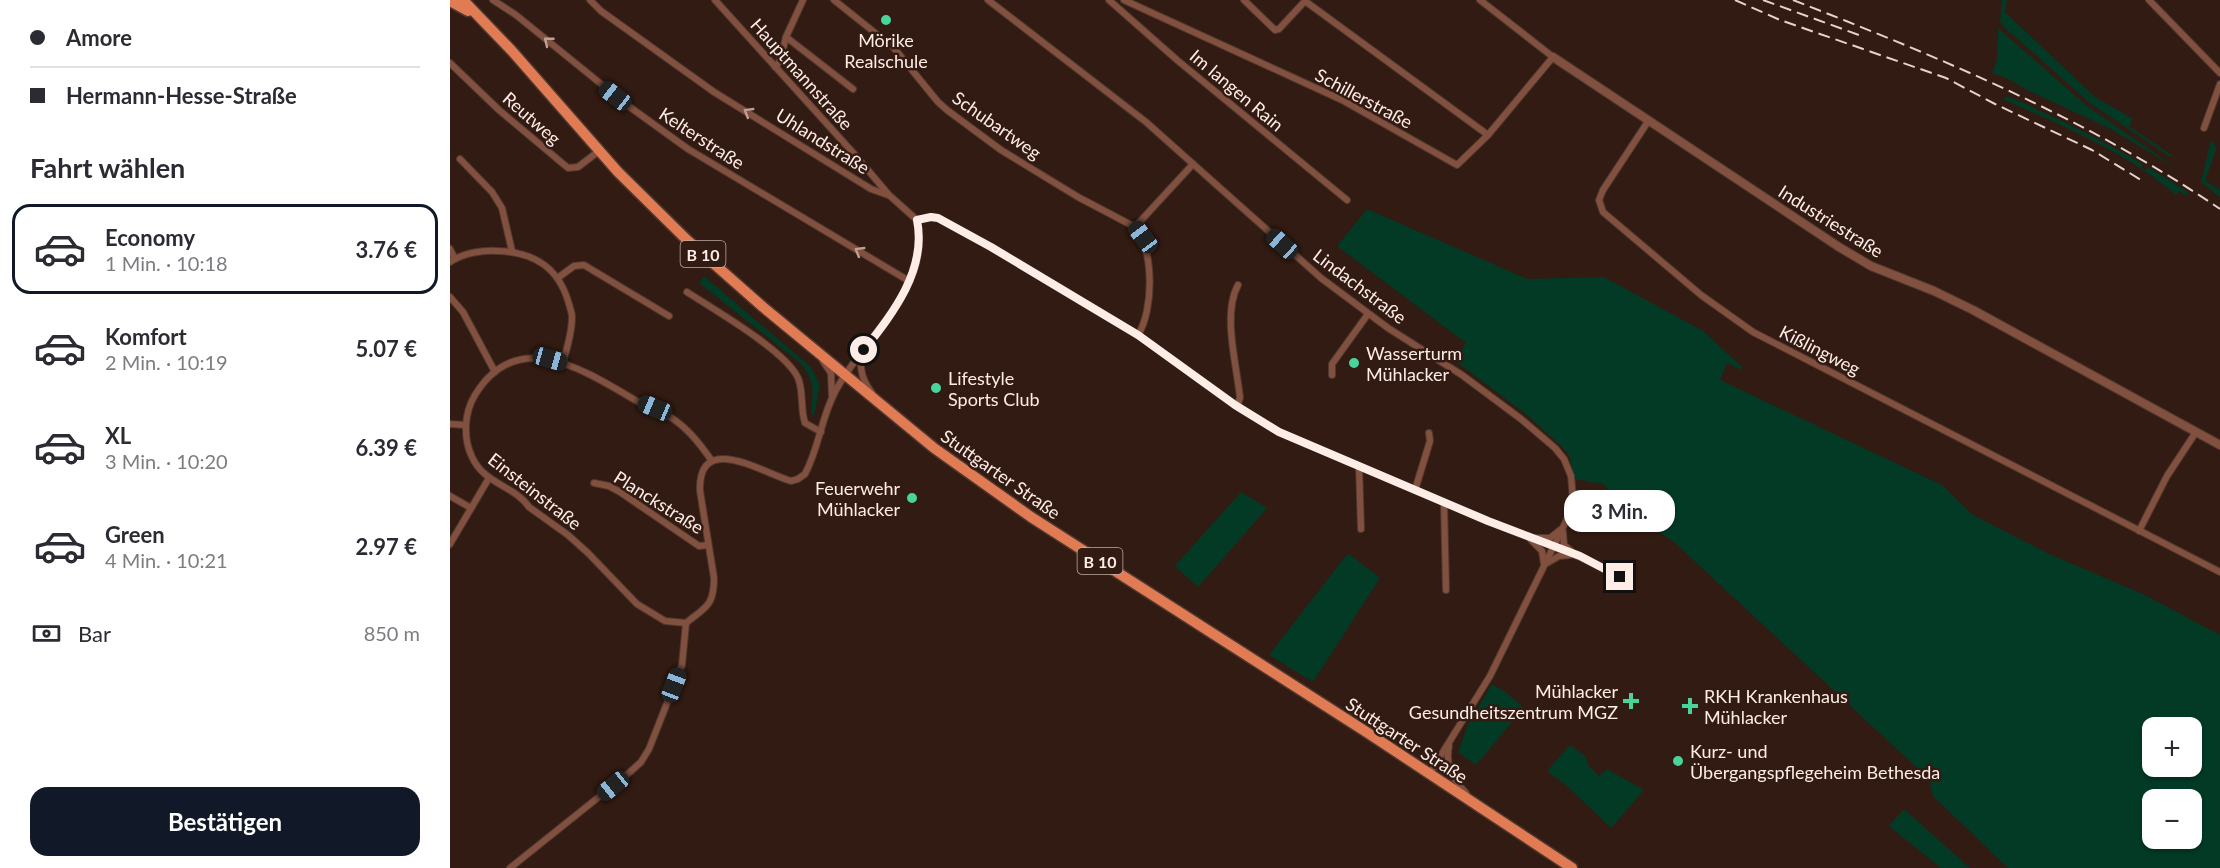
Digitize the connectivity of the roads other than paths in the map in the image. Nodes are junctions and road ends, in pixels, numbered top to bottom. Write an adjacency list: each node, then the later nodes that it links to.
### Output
1 (463, 0): 14 (main road, Stuttgarter Straße / B 10)
2 (493, 0): 36 (street, Kelterstraße, one-way to 2)
3 (590, 0): 28 (street, Uhlandstraße, one-way to 3)
4 (715, 0): 18 (street, Hauptmannstraße)
5 (803, 0): 15 (street)
6 (834, 0): 31 (street, Schubartweg)
7 (988, 0): 27 (street, Lindachstraße)
8 (1110, 0): 29 (street, Im langen Rain)
9 (1124, 0): 24 (street, Schillerstraße)
10 (1244, 0): 24 (street)
11 (1480, 0): 16 (street, Industriestraße)
12 (2149, 0): 19 (street)
13 (450, 1): 14 (main road, Stuttgarter Straße / B 10)
14 (482, 20): 25 (main road, Stuttgarter Straße / B 10)
15 (786, 38): 18 (street); 21 (street)
16 (1552, 57): 22 (street, Industriestraße); 24 (street, Schillerstraße)
17 (450, 63): 25 (street, Reutweg)
18 (775, 66): 28 (street, Hauptmannstraße)
19 (2220, 73)
20 (2220, 84): 23 (street)
21 (853, 89)
22 (1649, 120): 55 (street, Industriestraße); 68 (street, Kißlingweg)
23 (2205, 128)
24 (1488, 135)
25 (599, 151): 43 (main road, Stuttgarter Straße / B 10)
26 (460, 159): 33 (street)
27 (1194, 164): 31 (street); 40 (street, Lindachstraße)
28 (889, 195): 30 (street, Uhlandstraße)
29 (1347, 200)
30 (917, 220): 36 (street); 42 (street)
31 (1135, 227): 42 (street)
32 (450, 249): 34 (street)
33 (513, 251): 34 (street); 35 (street)
34 (453, 261)
35 (558, 277): 41 (street); 45 (street)
36 (909, 281): 44 (street)
37 (1238, 285): 50 (street)
38 (687, 292): 54 (street)
39 (450, 297): 46 (street)
40 (1368, 314): 48 (street); 66 (street, Lindachstraße)
41 (669, 316)
42 (1138, 335): 50 (street)
43 (813, 349): 47 (main road, Stuttgarter Straße / B 10); 49 (street)
44 (861, 354): 47 (street); 51 (street)
45 (563, 362): 46 (street, Einsteinstraße); 58 (street, Einsteinstraße)
46 (495, 372): 53 (street, Einsteinstraße)
47 (845, 375): 49 (street); 51 (main road, Stuttgarter Straße / B 10)
48 (1332, 375)
49 (832, 398): 54 (street)
50 (1237, 406): 59 (street)
51 (884, 407): 80 (main road, Stuttgarter Straße / B 10)
52 (450, 424): 53 (street)
53 (465, 425): 60 (street, Einsteinstraße)
54 (821, 432): 58 (street)
55 (2196, 432): 57 (street, Industriestraße); 68 (street)
56 (1429, 433): 62 (street)
57 (2220, 445)
58 (712, 461): 71 (street)
59 (1359, 466): 62 (street); 67 (street)
60 (489, 478): 65 (street); 78 (street, Einsteinstraße)
61 (594, 483): 71 (street, Planckstraße)
62 (1415, 490): 64 (street)
63 (450, 496): 65 (street)
64 (1444, 502): 69 (street); 77 (street)
65 (471, 508): 70 (street)
66 (1565, 523): 69 (street); 72 (street, Lindachstraße); 73 (street)
67 (1361, 529)
68 (2139, 531): 75 (street, Kißlingweg)
69 (1523, 535): 72 (street); 74 (street)
70 (450, 544)
71 (708, 544): 78 (street)
72 (1554, 547): 73 (street); 74 (street, Lindachstraße)
73 (1580, 556): 74 (street); 76 (street)
74 (1544, 567): 79 (street, Lindachstraße)
75 (2220, 572)
76 (1620, 577)
77 (1446, 590)
78 (686, 623): 82 (street)
79 (1451, 740): 80 (street, Lindachstraße); 81 (street)
80 (1430, 773): 81 (main road, Stuttgarter Straße / B 10)
81 (1483, 809): 83 (main road, Stuttgarter Straße / B 10)
82 (510, 868)
83 (1572, 868)

